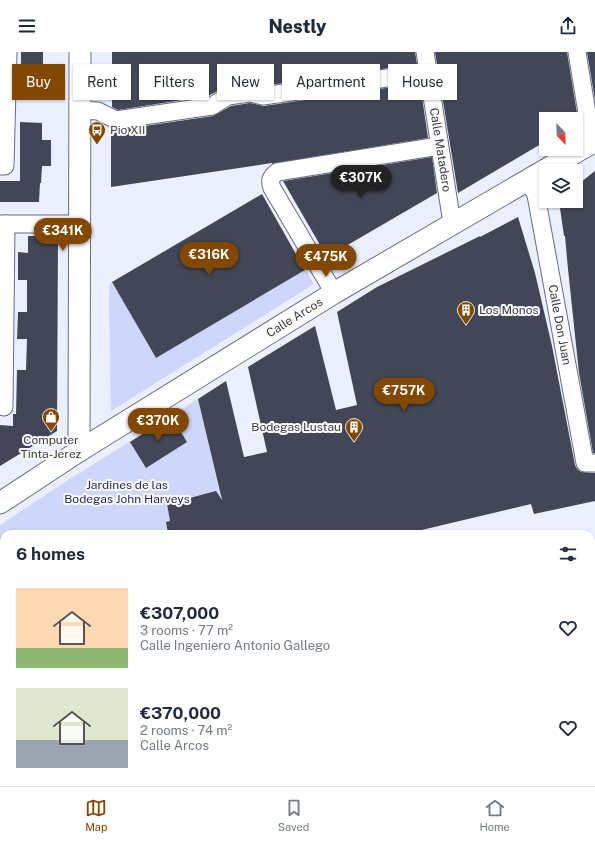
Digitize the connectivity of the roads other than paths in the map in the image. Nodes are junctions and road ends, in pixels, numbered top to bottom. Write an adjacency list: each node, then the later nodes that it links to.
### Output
1 (8, 52): 11 (street)
2 (80, 52): 8 (street)
3 (425, 52): 5 (street, Calle Matadero)
4 (577, 52): 9 (street)
5 (427, 64)
6 (388, 78): 8 (street)
7 (432, 100): 10 (street, Calle Matadero)
8 (80, 110): 15 (street)
9 (593, 142): 12 (street, Calle Arcos)
10 (439, 146): 13 (street, Calle Matadero); 16 (street)
11 (0, 166)
12 (528, 180): 13 (street, Calle Arcos); 19 (street, Calle Don Juan)
13 (452, 223): 16 (street, Calle Arcos)
14 (3, 224): 15 (street); 17 (street)
15 (80, 224): 18 (street)
16 (334, 293): 18 (street, Calle Arcos)
17 (4, 407)
18 (79, 451): 20 (street, Calle Arcos)
19 (595, 463)
20 (1, 502)

